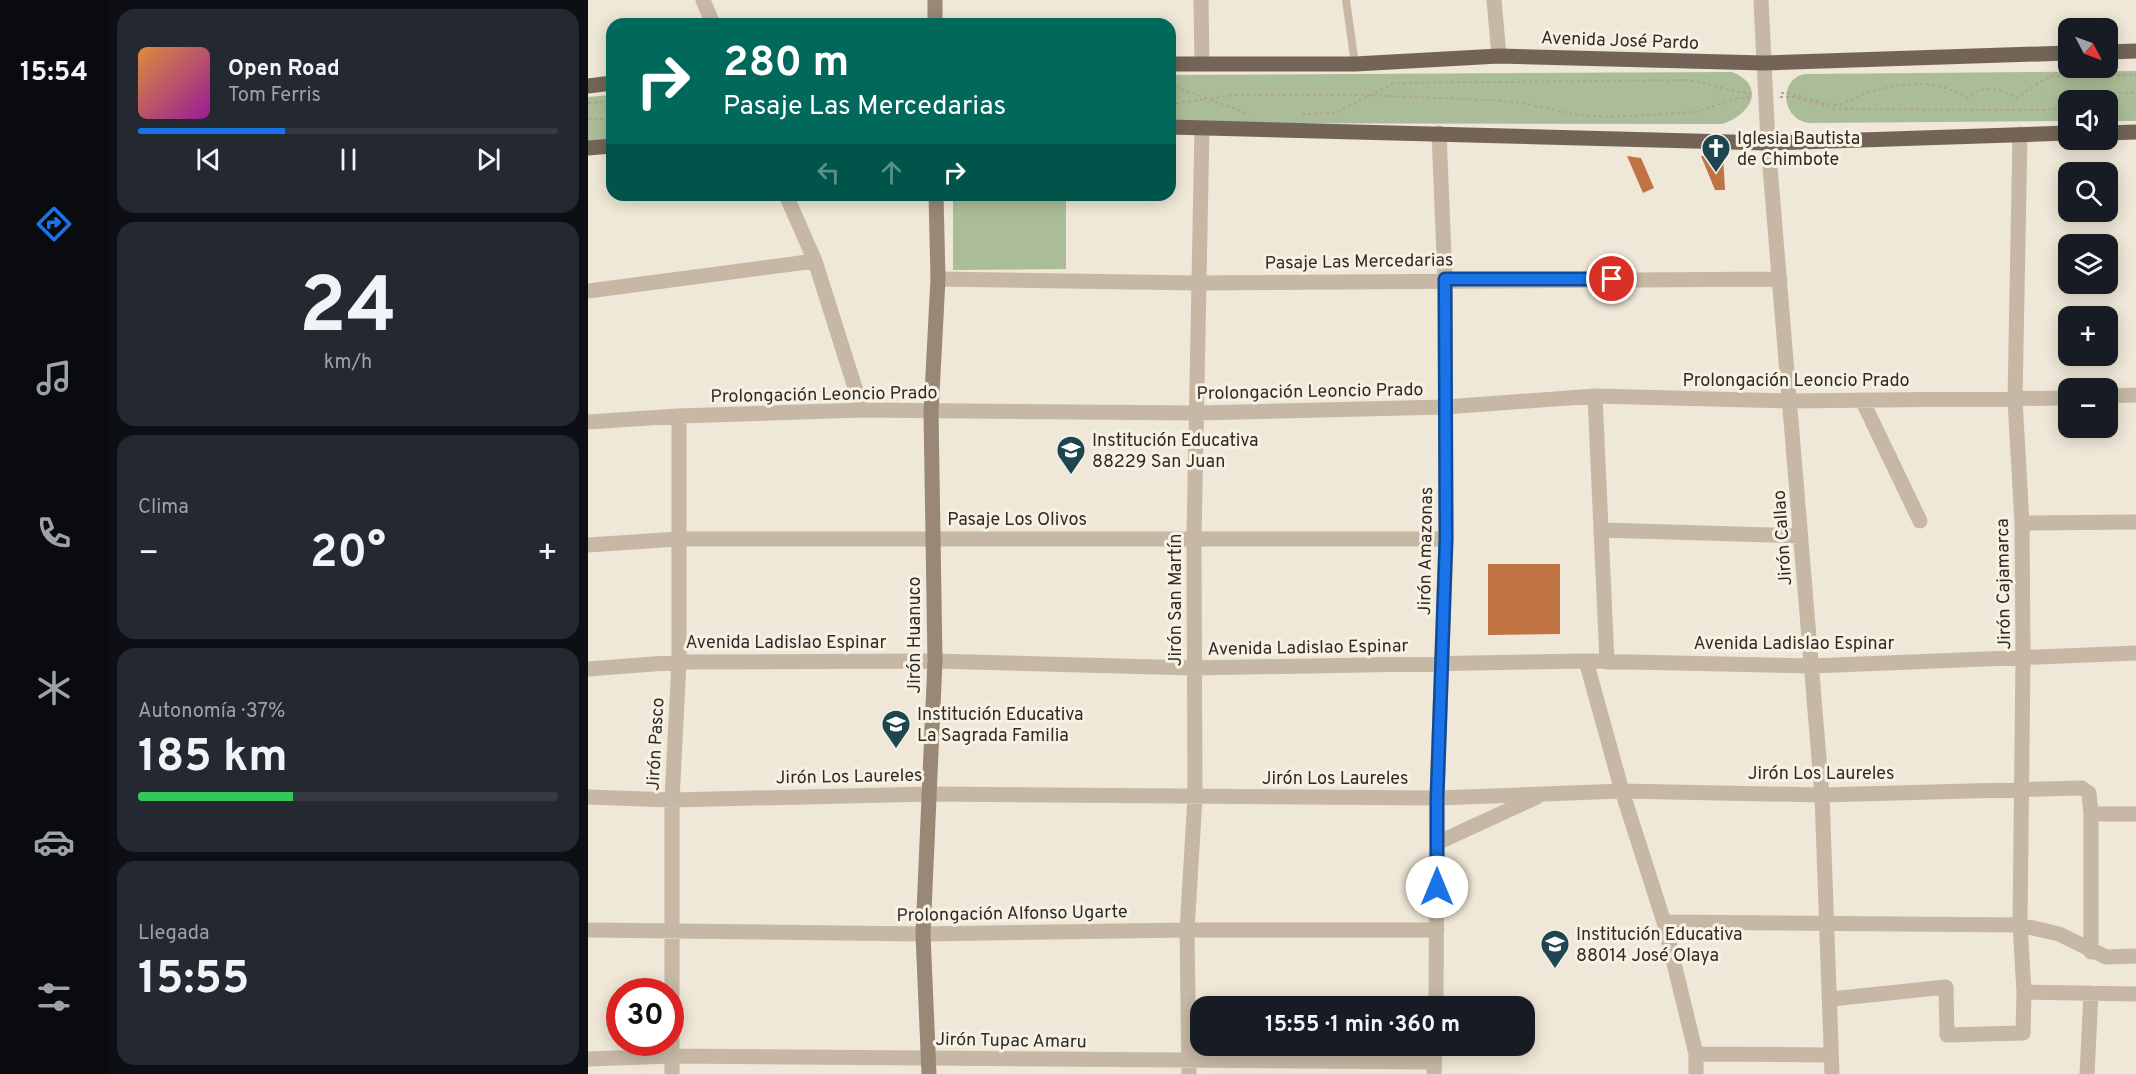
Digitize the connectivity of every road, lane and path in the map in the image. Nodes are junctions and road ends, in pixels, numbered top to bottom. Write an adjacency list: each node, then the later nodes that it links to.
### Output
1 (703, 0): 7 (street)
2 (935, 0): 8 (main road)
3 (1201, 0): 15 (street)
4 (1346, 0): 16 (lane)
5 (1494, 0): 12 (street)
6 (1761, 0): 13 (street, Jirón Callao)
7 (710, 18)
8 (935, 18)
9 (2136, 51): 10 (main road)
10 (2118, 52)
11 (2058, 53): 13 (main road, Avenida José Pardo)
12 (1499, 56): 13 (main road, Avenida José Pardo); 16 (main road, Avenida José Pardo)
13 (1764, 63): 23 (street, Jirón Callao)
14 (1176, 64): 15 (main road, Avenida José Pardo)
15 (1202, 64): 16 (main road, Avenida José Pardo)
16 (1355, 64)
17 (2136, 75): 23 (path)
18 (606, 84): 19 (main road)
19 (588, 86)
20 (1176, 87): 25 (path)
21 (2118, 93): 22 (path)
22 (2136, 93)
23 (1765, 95): 24 (path); 24 (path); 29 (path); 41 (street, Jirón Callao)
24 (1370, 96): 25 (path); 30 (path)
25 (1208, 99): 28 (path); 31 (path)
26 (606, 102): 27 (path)
27 (588, 103)
28 (1176, 103)
29 (2058, 108)
30 (1301, 114)
31 (1255, 116)
32 (588, 119): 33 (path)
33 (606, 120)
34 (1176, 127): 35 (main road)
35 (1202, 127): 38 (main road); 50 (street, Jirón San Martín)
36 (2118, 132): 37 (main road)
37 (2136, 132)
38 (1439, 133): 41 (main road); 48 (street, Jirón Amazonas)
39 (2058, 133): 40 (main road)
40 (2020, 134): 41 (main road); 57 (street, Jirón Cajamarca)
41 (1768, 142): 49 (street, Jirón Callao)
42 (606, 146): 43 (main road)
43 (588, 148)
44 (789, 201): 46 (street)
45 (936, 201): 47 (main road, Jirón Huanuco)
46 (816, 261): 51 (street); 60 (street)
47 (938, 279): 50 (street, Pasaje Las Mercedarias); 61 (main road, Jirón Huanuco)
48 (1445, 279): 49 (street, Pasaje Las Mercedarias); 50 (street, Pasaje Las Mercedarias); 59 (street, Jirón Amazonas)
49 (1780, 279): 58 (street, Jirón Callao)
50 (1198, 283): 62 (street, Jirón San Martín)
51 (588, 291)
52 (2136, 395): 54 (street)
53 (1595, 396): 58 (street, Prolongación Leoncio Prado); 59 (street, Prolongación Leoncio Prado); 68 (street)
54 (2118, 396)
55 (2058, 398): 57 (street, Prolongación Leoncio Prado)
56 (1862, 400): 57 (street, Prolongación Leoncio Prado); 58 (street, Prolongación Leoncio Prado); 65 (street)
57 (2015, 400): 67 (street, Jirón Cajamarca)
58 (1791, 401): 69 (street, Jirón Callao)
59 (1445, 407): 62 (street, Prolongación Leoncio Prado); 73 (street, Jirón Amazonas)
60 (862, 410): 61 (street, Prolongación Leoncio Prado); 63 (street, Prolongación Leoncio Prado)
61 (931, 412): 62 (street, Prolongación Leoncio Prado); 71 (main road, Jirón Huanuco)
62 (1197, 413): 70 (street, Jirón San Martín)
63 (679, 416): 64 (street, Prolongación Leoncio Prado); 72 (street, Jirón Pasco)
64 (588, 422)
65 (1920, 521)
66 (2136, 522): 67 (street)
67 (2022, 523): 76 (street, Jirón Cajamarca)
68 (1601, 530): 69 (street); 79 (street)
69 (1801, 536): 82 (street, Jirón Callao)
70 (1194, 537): 71 (street, Pasaje Los Olivos); 73 (street, Pasaje Los Olivos); 83 (street, Jirón San Martín)
71 (933, 538): 72 (street, Pasaje Los Olivos); 77 (main road, Jirón Huanuco)
72 (678, 539): 74 (street, Pasaje Los Olivos); 80 (street, Jirón Pasco)
73 (1446, 539): 81 (street, Jirón Amazonas)
74 (588, 545)
75 (2136, 653): 76 (street, Avenida Ladislao Espinar)
76 (2023, 656): 82 (street, Avenida Ladislao Espinar); 85 (street, Jirón Cajamarca)
77 (935, 661): 80 (street, Avenida Ladislao Espinar); 83 (street, Avenida Ladislao Espinar); 87 (main road, Jirón Huanuco)
78 (1586, 661): 79 (street, Avenida Ladislao Espinar); 81 (street, Avenida Ladislao Espinar); 86 (street)
79 (1607, 662): 82 (street, Avenida Ladislao Espinar)
80 (679, 663): 84 (street, Avenida Ladislao Espinar); 93 (street, Jirón Pasco)
81 (1443, 665): 83 (street, Avenida Ladislao Espinar); 92 (street, Jirón Amazonas)
82 (1812, 666): 89 (street, Jirón Callao)
83 (1193, 668): 91 (street, Jirón San Martín)
84 (588, 669)
85 (2021, 788): 89 (street, Jirón Los Laureles); 94 (street, Jirón Los Laureles); 99 (street, Jirón Cajamarca)
86 (1622, 791): 88 (street, Jirón Los Laureles); 89 (street, Jirón Los Laureles); 98 (street)
87 (931, 794): 91 (street, Jirón Los Laureles); 93 (street, Jirón Los Laureles); 104 (main road, Jirón Huanuco)
88 (1542, 794): 92 (street, Jirón Los Laureles); 96 (street)
89 (1822, 795): 97 (street, Jirón Callao)
90 (588, 797): 93 (street, Jirón Los Laureles)
91 (1195, 798): 92 (street, Jirón Los Laureles); 102 (street, Jirón San Martín)
92 (1437, 798): 96 (street, Jirón Amazonas)
93 (672, 800): 100 (street, Jirón Pasco)
94 (2091, 814): 95 (street); 105 (street)
95 (2136, 814)
96 (1437, 843): 103 (street, Jirón Amazonas)
97 (1826, 921): 98 (street); 99 (street); 112 (street, Jirón Callao)
98 (1664, 922): 113 (street)
99 (2020, 925): 105 (street); 108 (street, Jirón Cajamarca)
100 (673, 929): 101 (street, Prolongación Alfonso Ugarte); 104 (street, Prolongación Alfonso Ugarte); 107 (street, Jirón Pasco)
101 (588, 930)
102 (1187, 930): 103 (street, Prolongación Alfonso Ugarte); 104 (street, Prolongación Alfonso Ugarte); 118 (street, Jirón San Martín)
103 (1437, 930): 111 (street, Jirón Amazonas)
104 (923, 934): 117 (main road, Jirón Huanuco)
105 (2091, 952): 106 (street)
106 (2136, 956)
107 (672, 978)
108 (2024, 992): 109 (street); 112 (street, Jirón Cajamarca)
109 (2091, 993): 110 (street); 123 (street)
110 (2136, 994)
111 (1436, 996)
112 (1831, 999): 114 (street, Jirón Callao)
113 (1696, 1054): 114 (street); 121 (street)
114 (1831, 1055): 122 (street, Jirón Callao)
115 (671, 1056): 116 (street, Jirón Tupac Amaru); 117 (street, Jirón Tupac Amaru); 120 (street, Jirón Pasco)
116 (588, 1059)
117 (928, 1066): 118 (street, Jirón Tupac Amaru)
118 (1189, 1068): 119 (street, Jirón Tupac Amaru)
119 (1434, 1068)
120 (672, 1074)
121 (1696, 1074)
122 (1832, 1074)
123 (2087, 1074)

